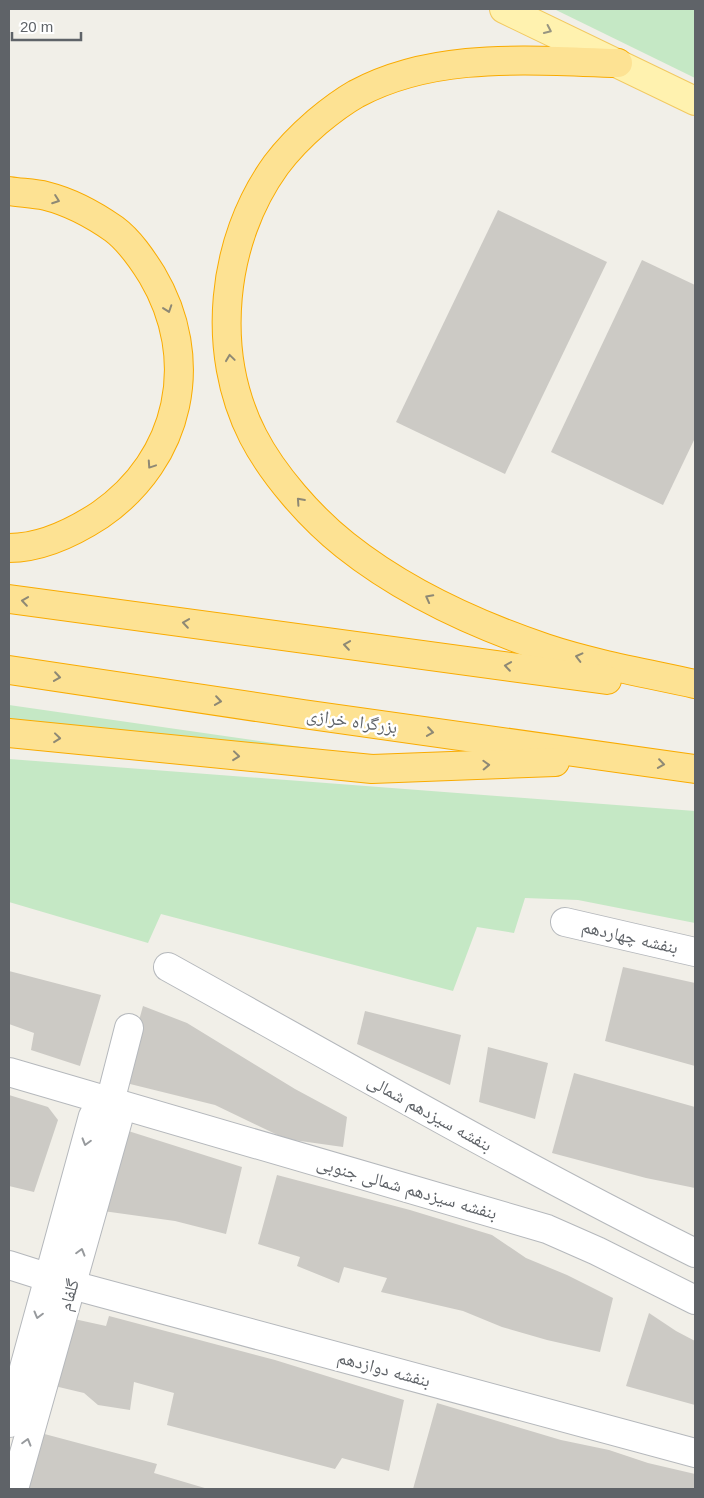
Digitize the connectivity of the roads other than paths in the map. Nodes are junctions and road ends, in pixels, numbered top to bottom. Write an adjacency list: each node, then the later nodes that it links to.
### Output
1 (504, 9): 2 (main road, one-way to 2)
2 (618, 63): 3 (main road); 8 (highway, one-way to 2)
3 (695, 101)
4 (9, 191): 5 (highway, one-way to 5)
5 (9, 548)
6 (9, 599): 9 (highway, one-way to 6)
7 (9, 670): 11 (highway, بزرگراه خرازی, one-way to 11)
8 (695, 684)
9 (695, 692)
10 (9, 733): 11 (highway, one-way to 11)
11 (626, 760): 12 (highway, بزرگراه خرازی, one-way to 12)
12 (695, 769)
13 (565, 922): 14 (street, بنفشه چهاردهم)
14 (695, 952)
15 (168, 966): 19 (street, بنفشه سیزدهم شمالی)
16 (129, 1028): 18 (street)
17 (9, 1072): 18 (street, بنفشه سیزدهم شمالی جنوبی)
18 (110, 1102): 21 (street, گلفام); 22 (street, بنفشه سیزدهم شمالی جنوبی)
19 (695, 1254)
20 (9, 1266): 21 (street, بنفشه دوازدهم)
21 (60, 1281): 23 (street, گلفام, one-way to 23); 24 (street, بنفشه دوازدهم); 25 (street, گلفام, one-way to 21)
22 (695, 1300)
23 (9, 1423)
24 (695, 1453)
25 (14, 1489)

